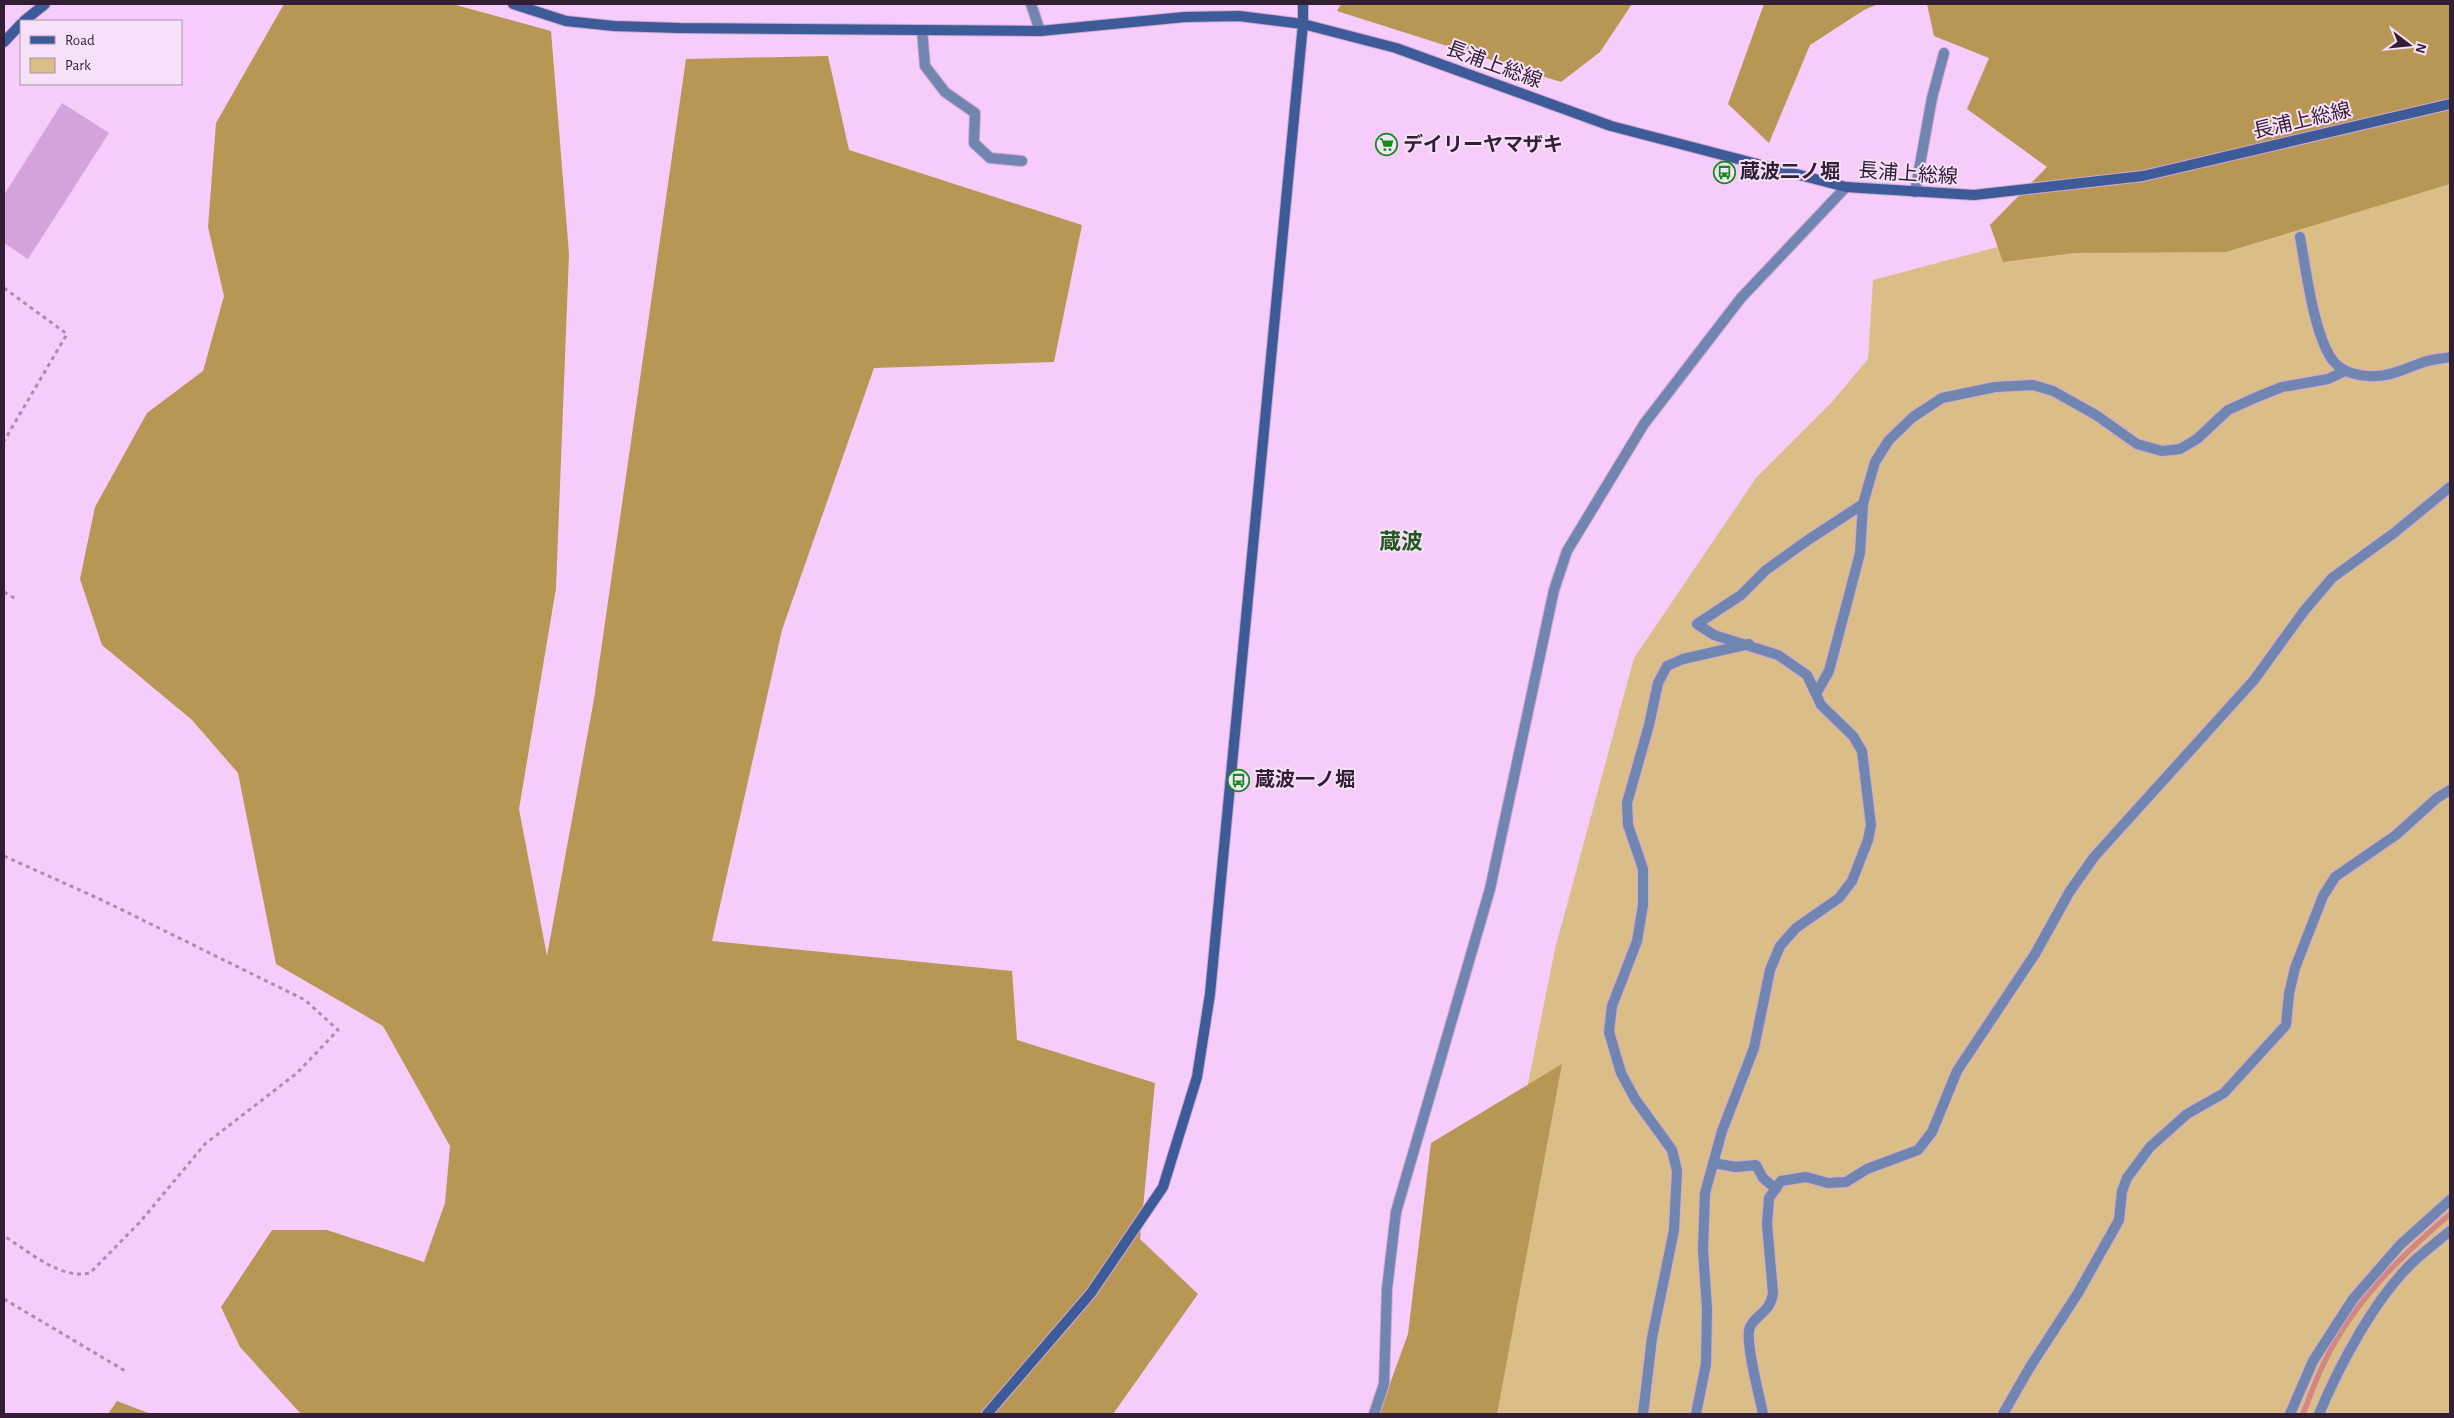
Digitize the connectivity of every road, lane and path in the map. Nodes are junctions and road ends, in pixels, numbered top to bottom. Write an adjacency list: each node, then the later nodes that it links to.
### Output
1 (44, 4): 5 (main road)
2 (513, 4): 8 (main road, 長浦上総線)
3 (1031, 4): 9 (street)
4 (1303, 4): 6 (main road)
5 (25, 20)
6 (1303, 24): 9 (main road, 長浦上総線); 14 (main road, 長浦上総線); 36 (main road)
7 (20, 25): 10 (main road)
8 (922, 30): 9 (main road, 長浦上総線); 13 (street)
9 (1040, 31)
10 (4, 42)
11 (1944, 53): 15 (street)
12 (2450, 104): 15 (main road, 長浦上総線)
13 (1022, 161)
14 (1846, 187): 15 (main road, 長浦上総線); 37 (street)
15 (1915, 192)
16 (2300, 237): 19 (street)
17 (4, 288): 20 (path)
18 (2450, 357): 19 (street)
19 (2345, 371): 22 (street)
20 (4, 441)
21 (2450, 487): 30 (street)
22 (1863, 504): 25 (street); 26 (street)
23 (4, 592): 24 (path)
24 (16, 599)
25 (1749, 644): 26 (street); 38 (street)
26 (1816, 694): 29 (street)
27 (2450, 790): 41 (street)
28 (4, 856): 33 (path)
29 (1713, 1163): 30 (street); 39 (street)
30 (1776, 1189): 40 (street)
31 (2450, 1200): 42 (street)
32 (2450, 1231): 43 (street)
33 (4, 1236)
34 (4, 1300): 35 (path)
35 (127, 1372)
36 (987, 1414)
37 (1374, 1414)
38 (1643, 1414)
39 (1696, 1414)
40 (1763, 1414)
41 (2004, 1414)
42 (2290, 1414)
43 (2319, 1414)

